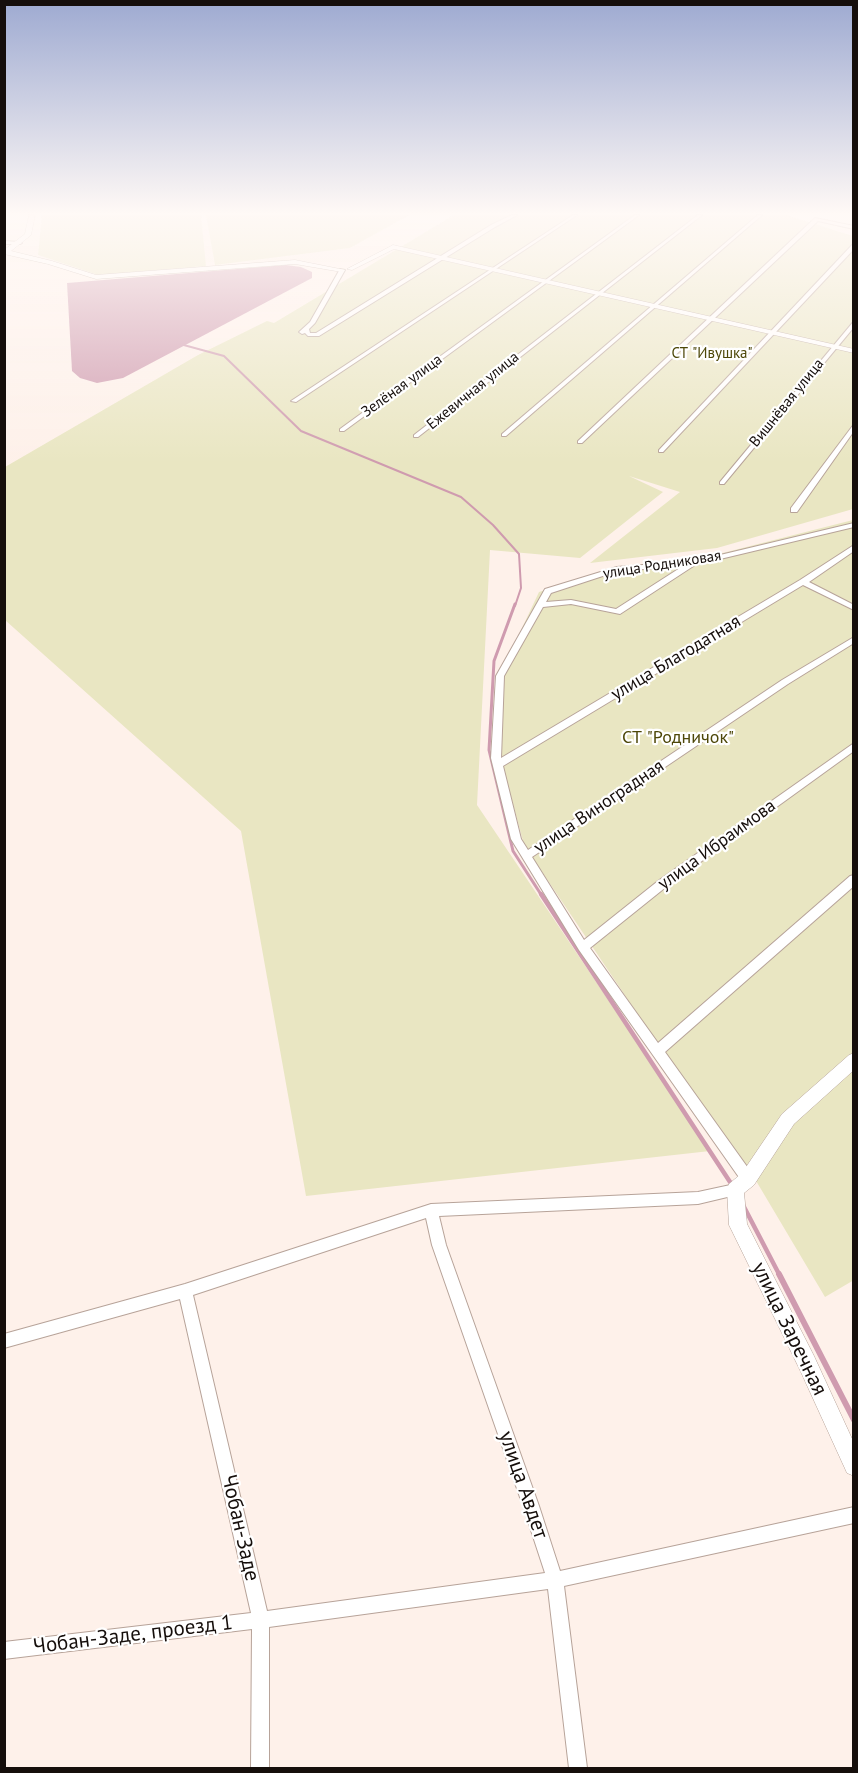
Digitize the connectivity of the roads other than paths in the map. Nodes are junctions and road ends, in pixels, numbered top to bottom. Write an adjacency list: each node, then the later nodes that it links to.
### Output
1 (327, 298): 2 (street)
2 (377, 298)
3 (449, 298): 16 (street)
4 (521, 298): 18 (street, Зелёная улица)
5 (592, 298): 20 (street, Ежевичная улица)
6 (618, 298): 10 (street)
7 (663, 298): 10 (street)
8 (734, 298): 11 (street)
9 (804, 298): 13 (street)
10 (653, 306): 11 (street); 19 (street)
11 (711, 319): 13 (street); 21 (street)
12 (854, 323): 14 (street, Вишнёвая улица)
13 (771, 332): 14 (street); 22 (street)
14 (834, 346): 15 (street); 23 (street, Вишнёвая улица)
15 (854, 351)
16 (294, 401)
17 (854, 426): 24 (street)
18 (342, 430)
19 (504, 435)
20 (416, 436)
21 (580, 442)
22 (661, 451)
23 (722, 483)
24 (794, 510)
25 (854, 525): 27 (street, улица Родниковая)
26 (854, 547): 28 (street, улица Благодатная)
27 (694, 563): 29 (street, улица Родниковая); 29 (street)
28 (803, 582): 30 (street); 33 (street, улица Благодатная)
29 (540, 605): 33 (street, улица Родниковая)
30 (854, 608)
31 (854, 639): 34 (street, улица Виноградная)
32 (854, 746): 36 (street, улица Ибраимова)
33 (497, 765): 34 (street, улица Родниковая)
34 (526, 856): 36 (street, улица Родниковая)
35 (854, 879): 37 (street)
36 (583, 947): 37 (street, улица Родниковая)
37 (657, 1052): 39 (street, улица Родниковая)
38 (854, 1060): 39 (street)
39 (742, 1184): 40 (street); 43 (street, улица Заречная)
40 (430, 1210): 41 (street); 45 (street, улица Авдет)
41 (184, 1291): 42 (street); 46 (street, Чобан-Заде)
42 (4, 1341)
43 (854, 1466)
44 (854, 1515): 45 (street, Чобан-Заде, проезд 1)
45 (555, 1580): 46 (street, Чобан-Заде, проезд 1); 49 (street, улица Авдет)
46 (261, 1620): 47 (street, Чобан-Заде, проезд 1); 48 (street, Чобан-Заде)
47 (4, 1651)
48 (260, 1768)
49 (578, 1768)

